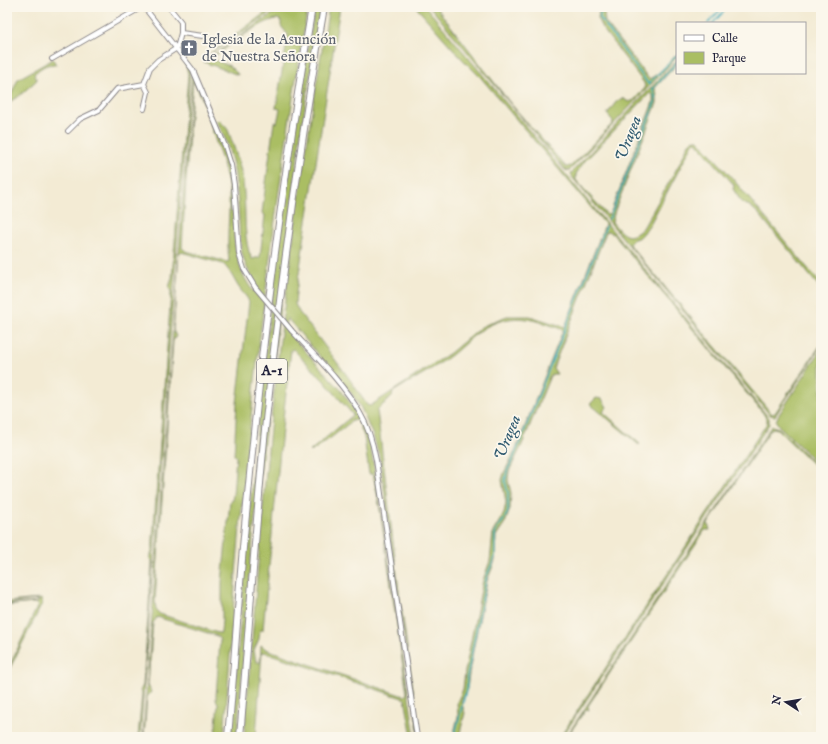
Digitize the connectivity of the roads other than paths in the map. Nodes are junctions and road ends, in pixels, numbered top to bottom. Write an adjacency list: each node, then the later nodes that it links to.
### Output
1 (143, 7): 7 (street); 8 (street)
2 (169, 7): 5 (street)
3 (312, 7): 12 (highway, A-1)
4 (324, 7): 13 (highway, A-1)
5 (181, 33): 6 (street); 7 (street)
6 (203, 36)
7 (176, 48): 9 (street); 14 (street, bridge)
8 (52, 59)
9 (144, 84): 10 (street); 11 (street)
10 (144, 109)
11 (68, 131)
12 (228, 737)
13 (240, 737)
14 (417, 737)

